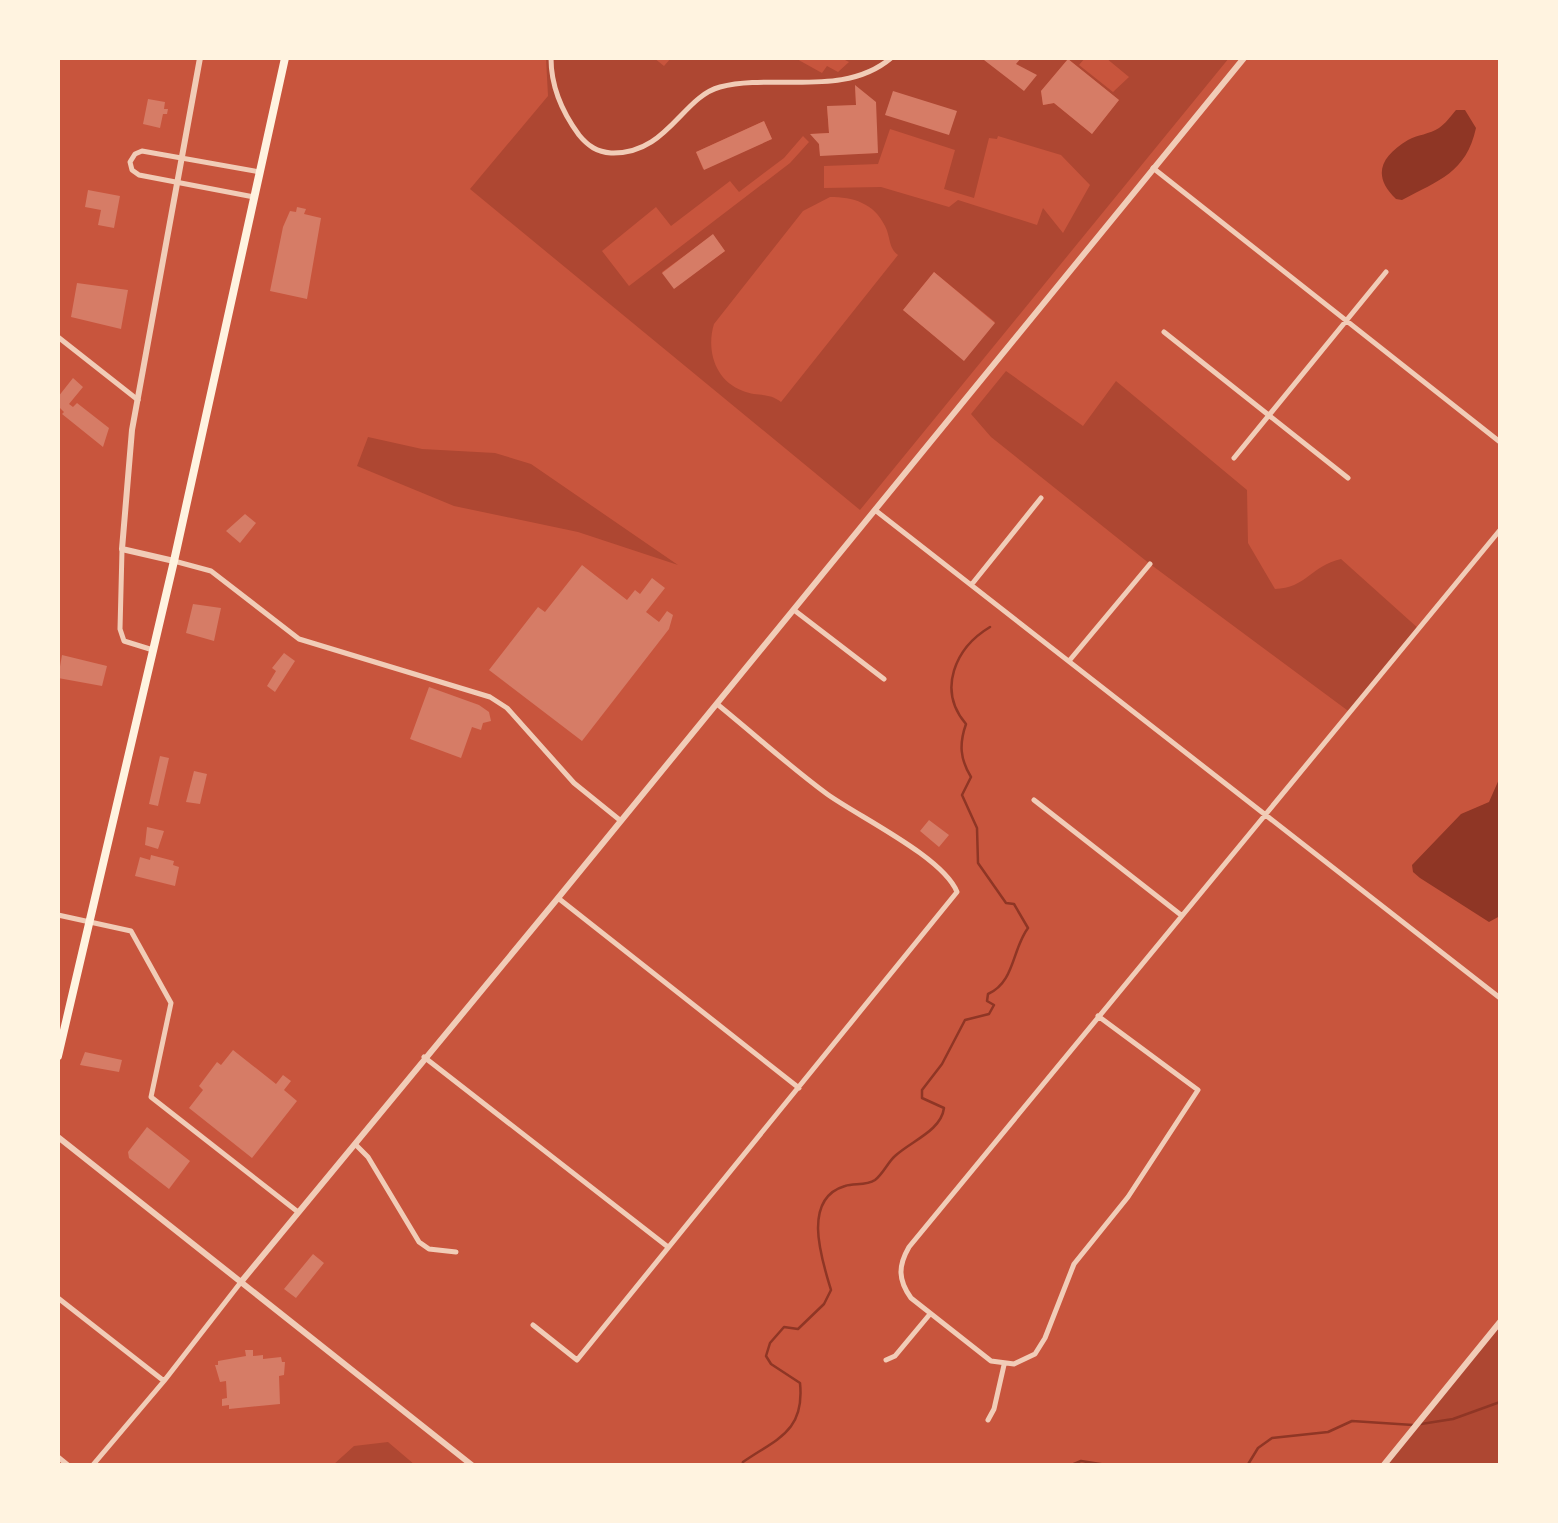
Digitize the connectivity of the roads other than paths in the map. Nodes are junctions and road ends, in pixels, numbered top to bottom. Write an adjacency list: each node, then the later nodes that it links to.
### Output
1 (200, 58): 6 (street)
2 (284, 58): 8 (highway)
3 (550, 58): 4 (street)
4 (891, 58)
5 (1244, 58): 7 (street)
6 (182, 158): 8 (street); 9 (street); 9 (street)
7 (1153, 168): 12 (street); 21 (street)
8 (260, 172): 10 (highway)
9 (178, 182): 10 (street); 15 (street)
10 (254, 197): 24 (highway)
11 (1386, 272): 12 (street)
12 (1346, 320): 16 (street); 17 (street)
13 (1164, 332): 16 (street)
14 (58, 336): 15 (street)
15 (138, 400): 23 (street)
16 (1269, 415): 18 (street); 19 (street)
17 (1500, 442)
18 (1234, 458)
19 (1348, 478)
20 (1041, 498): 26 (street)
21 (875, 510): 26 (street); 27 (street)
22 (1500, 530): 33 (street)
23 (122, 549): 24 (street); 28 (street)
24 (174, 560): 28 (highway); 34 (street)
25 (1150, 564): 29 (street)
26 (972, 584): 29 (street)
27 (794, 610): 30 (street); 31 (street)
28 (153, 650): 38 (highway)
29 (1069, 662): 33 (street)
30 (884, 679)
31 (717, 704): 34 (street); 43 (street)
32 (1034, 800): 37 (street)
33 (1266, 813): 37 (street); 39 (street)
34 (621, 821): 35 (street)
35 (558, 898): 42 (street); 43 (street)
36 (58, 915): 38 (street)
37 (1181, 915): 40 (street)
38 (90, 923): 41 (highway); 46 (street)
39 (1500, 998)
40 (1098, 1016): 51 (street); 55 (street)
41 (58, 1056)
42 (424, 1058): 45 (street); 47 (street)
43 (798, 1088): 47 (street)
44 (58, 1137): 49 (street)
45 (353, 1142): 46 (street); 48 (street)
46 (298, 1212): 49 (street)
47 (668, 1248): 53 (street)
48 (456, 1252)
49 (241, 1282): 56 (street); 61 (street)
50 (58, 1298): 56 (street)
51 (930, 1314): 54 (street); 55 (street)
52 (1500, 1322): 62 (street)
53 (534, 1325)
54 (886, 1360)
55 (1004, 1364): 57 (street)
56 (164, 1381): 60 (street)
57 (988, 1420)
58 (58, 1457): 59 (street)
59 (69, 1466)
60 (92, 1466)
61 (473, 1466)
62 (1383, 1466)

